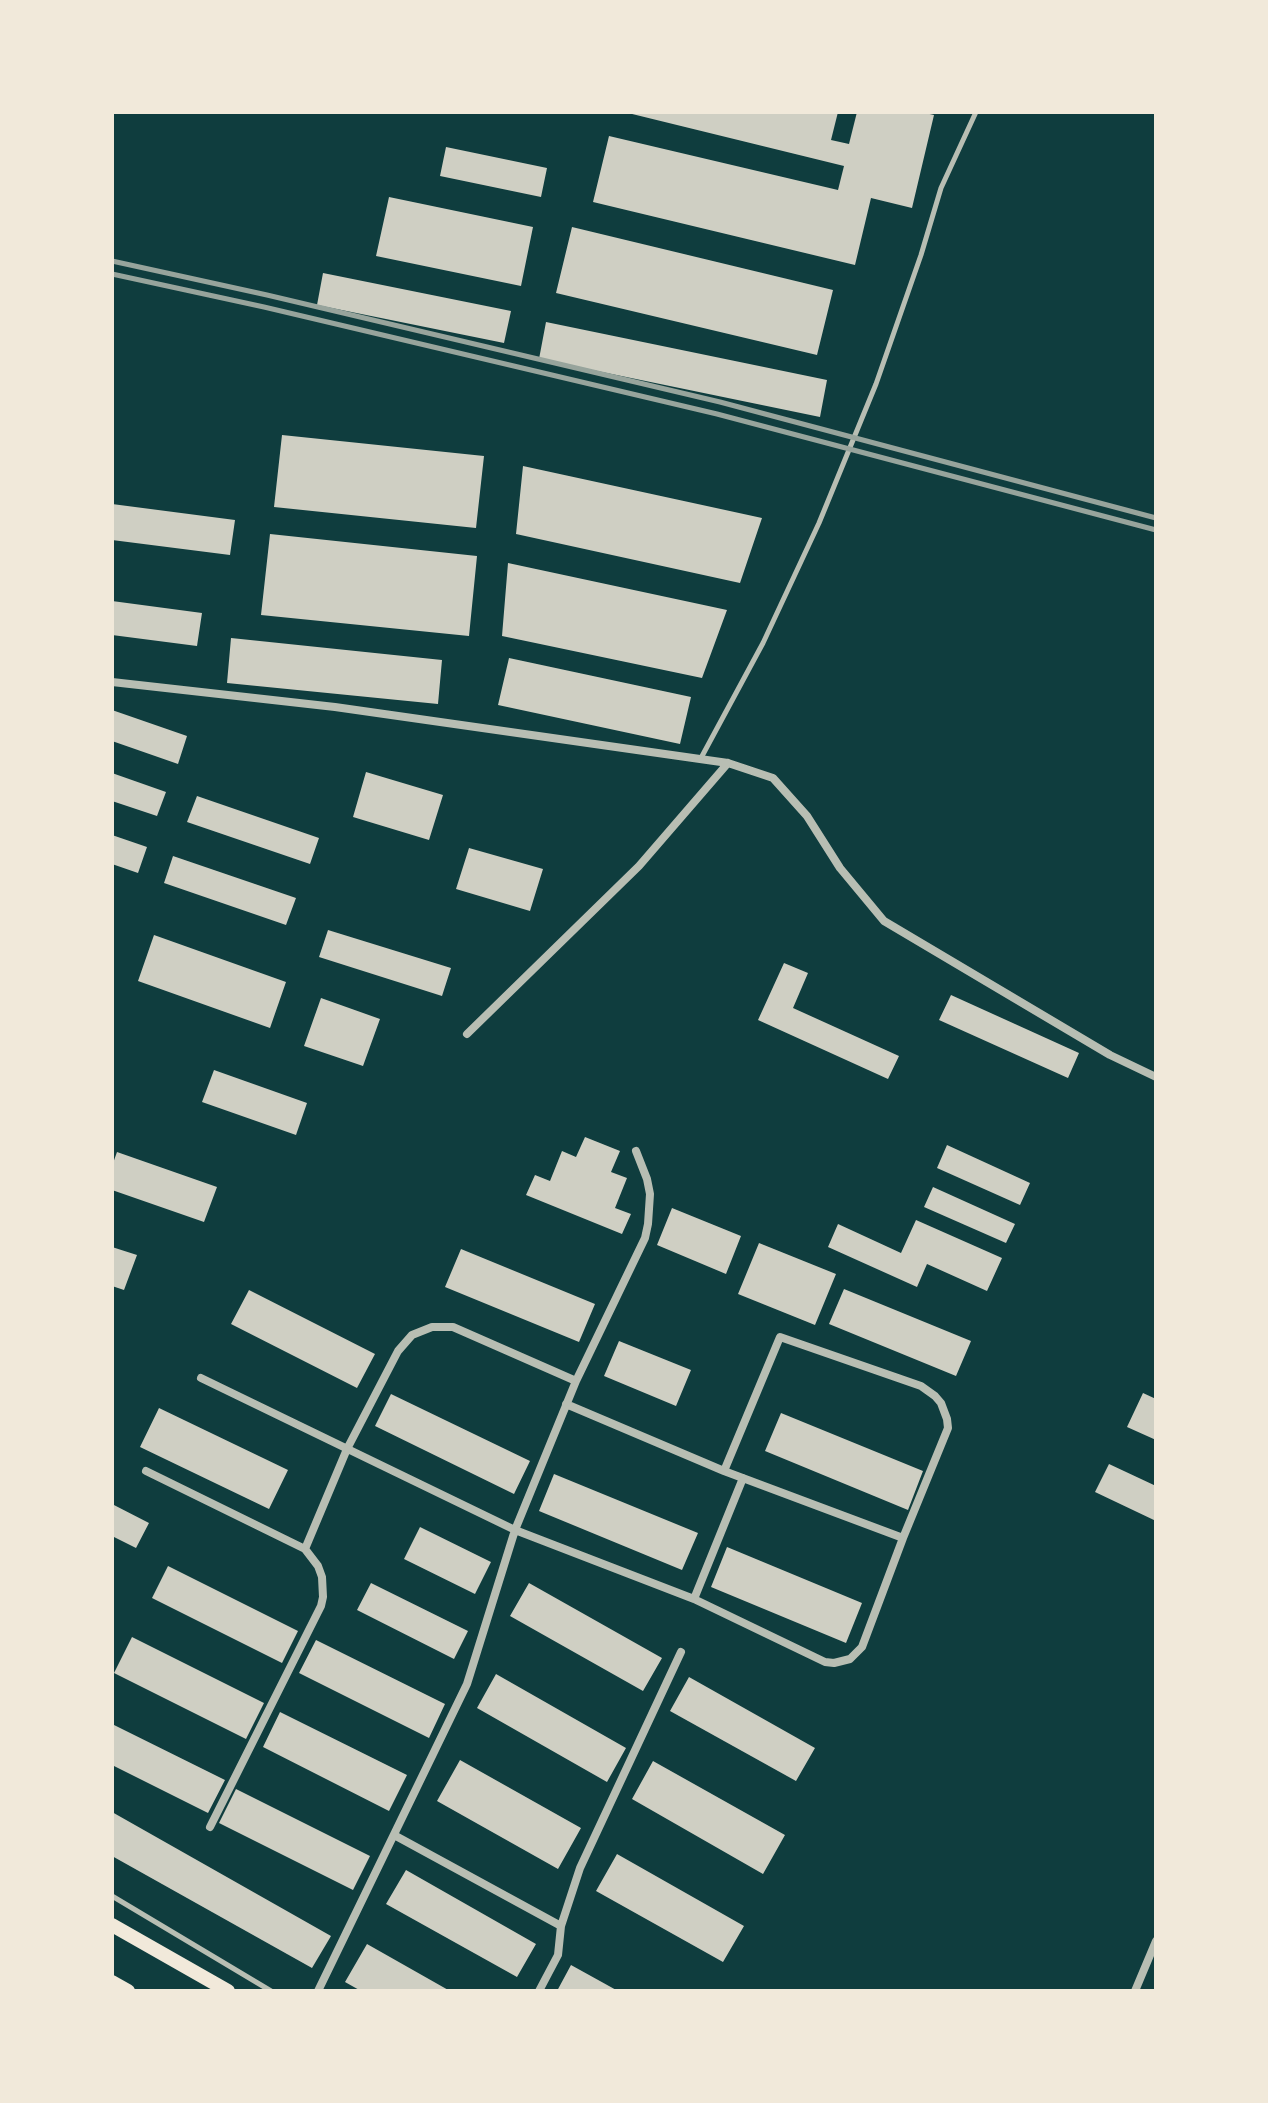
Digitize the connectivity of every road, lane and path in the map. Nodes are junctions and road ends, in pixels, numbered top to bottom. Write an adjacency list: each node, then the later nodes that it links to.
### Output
1 (976, 112): 3 (lane)
2 (112, 682): 3 (street)
3 (701, 759): 4 (street)
4 (728, 763): 5 (street); 6 (street)
5 (467, 1034)
6 (1156, 1077)
7 (636, 1151): 9 (street)
8 (201, 1378): 11 (street)
9 (576, 1381): 10 (street); 11 (street)
10 (566, 1404): 13 (street); 15 (street)
11 (347, 1449): 15 (street); 17 (street)
12 (146, 1471): 17 (street)
13 (724, 1471): 14 (street); 16 (street)
14 (743, 1478): 16 (street); 18 (street)
15 (515, 1530): 18 (street); 21 (street)
16 (903, 1538): 18 (street)
17 (305, 1549): 20 (street)
18 (694, 1599)
19 (681, 1652): 24 (street)
20 (210, 1827)
21 (394, 1835): 24 (street); 30 (street)
22 (112, 1896): 29 (lane)
23 (112, 1925): 28 (main road)
24 (561, 1926): 31 (street)
25 (1156, 1941): 32 (street)
26 (112, 1982): 27 (main road)
27 (128, 1991)
28 (228, 1991)
29 (271, 1991)
30 (318, 1991)
31 (539, 1991)
32 (1135, 1991)

